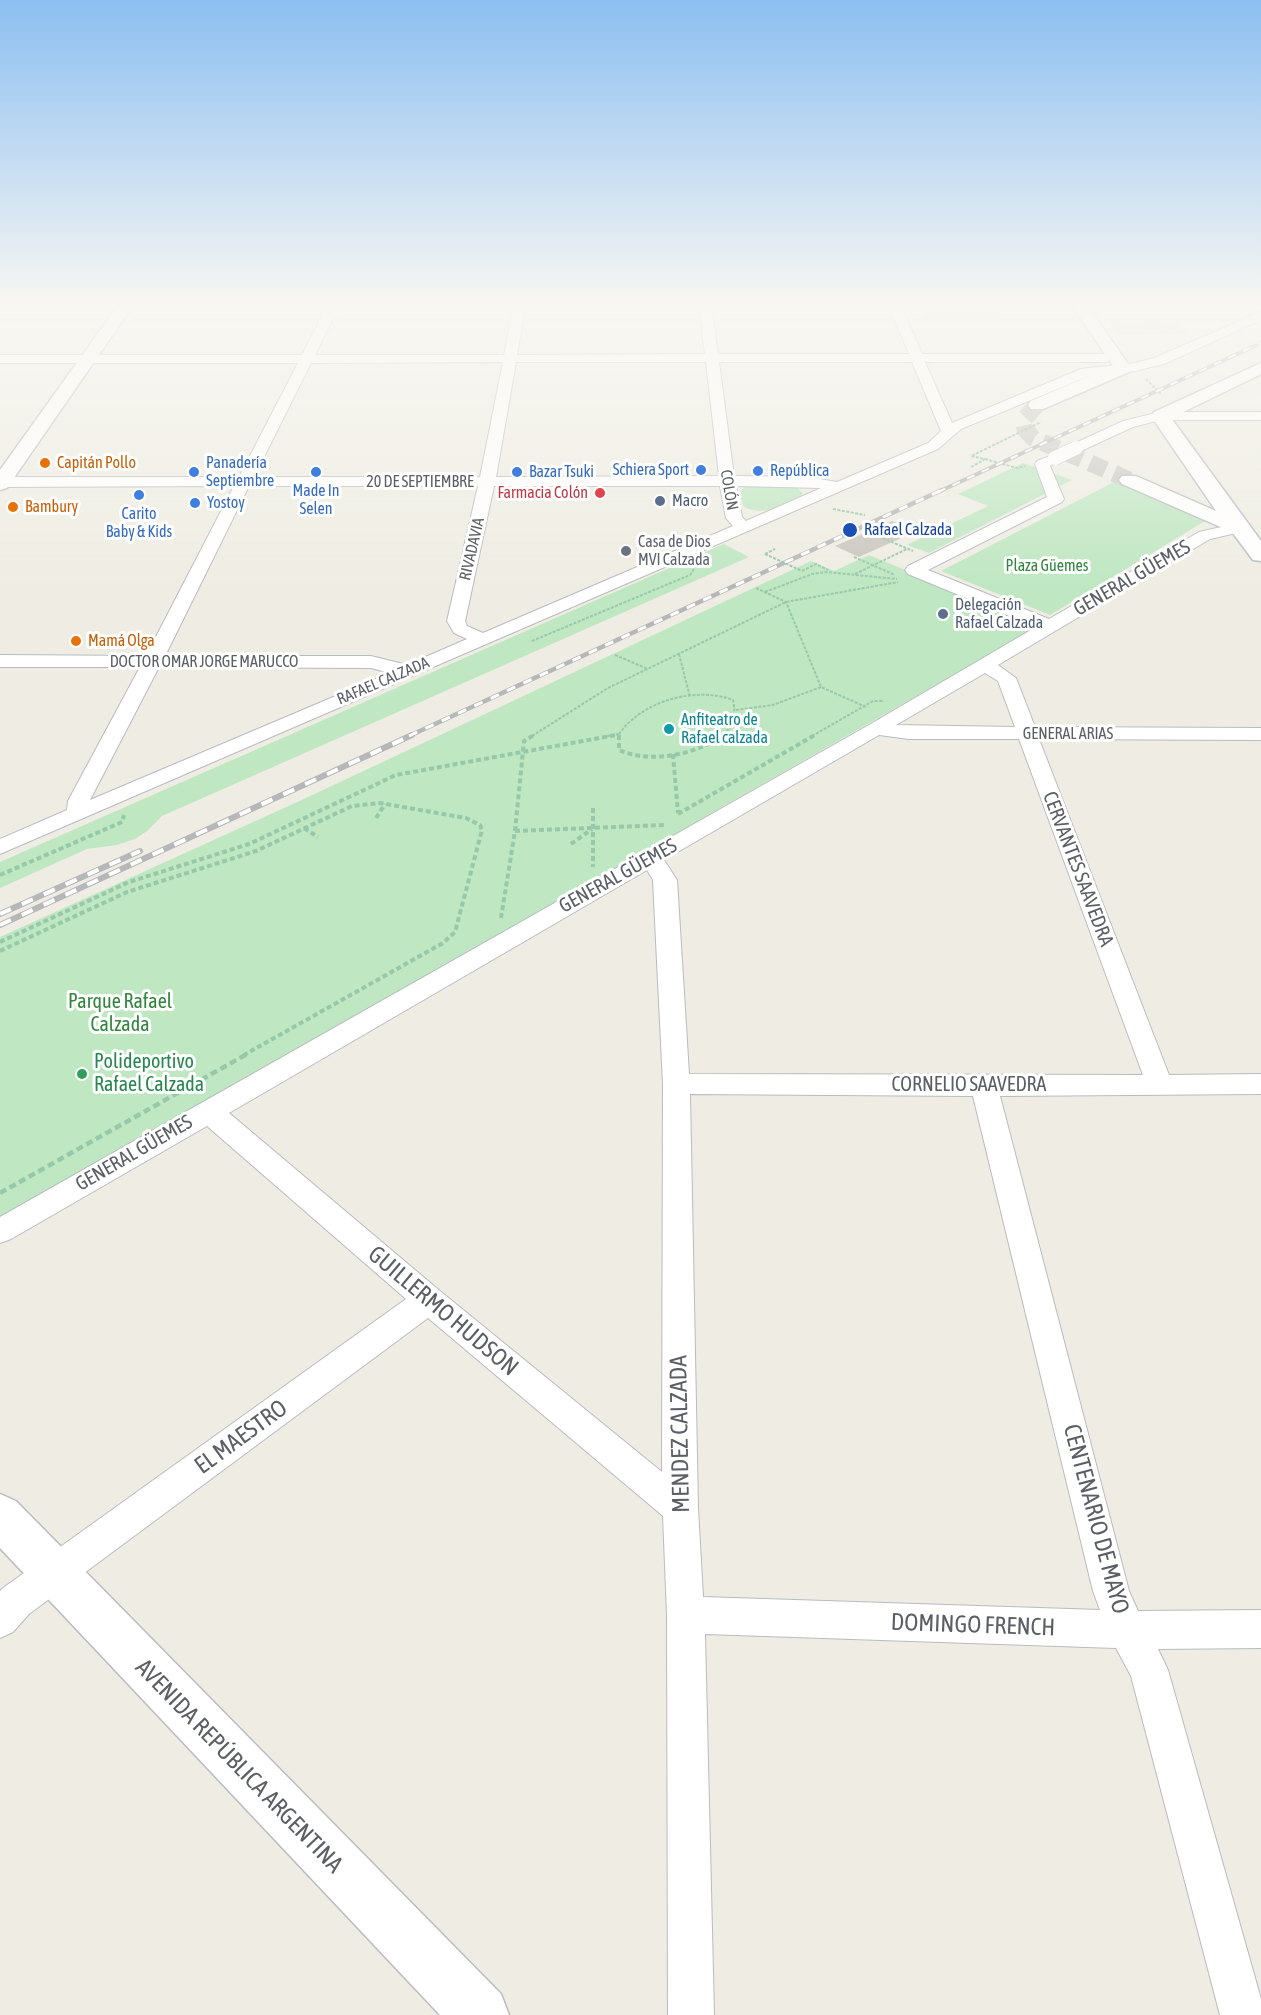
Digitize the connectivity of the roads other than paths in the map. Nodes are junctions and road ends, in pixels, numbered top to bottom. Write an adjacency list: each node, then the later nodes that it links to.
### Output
1 (61, 398): 17 (street)
2 (286, 398): 14 (street)
3 (503, 398): 15 (street, RIVADAVIA)
4 (716, 398): 16 (street, COLÓN)
5 (934, 398): 12 (street)
6 (1024, 398): 12 (street, RAFAEL CALZADA)
7 (1064, 398): 9 (street)
8 (1199, 398): 11 (street)
9 (1041, 413)
10 (1261, 416): 11 (street)
11 (1160, 417): 22 (street); 23 (street, bridge)
12 (948, 430): 18 (street, RAFAEL CALZADA)
13 (1129, 480): 19 (street)
14 (244, 482): 15 (street, 20 DE SEPTIEMBRE); 17 (street, 20 DE SEPTIEMBRE); 26 (street)
15 (487, 482): 16 (street, 20 DE SEPTIEMBRE); 24 (street, RIVADAVIA)
16 (727, 482): 18 (street, 20 DE SEPTIEMBRE); 20 (street, COLÓN)
17 (0, 483)
18 (839, 486): 20 (street, RAFAEL CALZADA)
19 (1200, 511): 21 (street); 22 (street)
20 (744, 528): 24 (street, RAFAEL CALZADA)
21 (1205, 535): 22 (street, GENERAL GÜEMES); 23 (street, GENERAL GÜEMES)
22 (1252, 540)
23 (1050, 626): 27 (street, GENERAL GÜEMES)
24 (481, 639): 28 (street, RAFAEL CALZADA)
25 (0, 661): 26 (street, DOCTOR OMAR JORGE MARUCCO)
26 (152, 663): 28 (street, DOCTOR OMAR JORGE MARUCCO); 32 (street)
27 (985, 665): 29 (street, GENERAL GÜEMES); 30 (street, CERVANTES SAAVEDRA)
28 (406, 671): 32 (street, RAFAEL CALZADA)
29 (875, 720): 30 (street, GENERAL ARIAS); 34 (street, GENERAL GÜEMES)
30 (1027, 734): 31 (street, GENERAL ARIAS); 35 (street, CERVANTES SAAVEDRA)
31 (1261, 734)
32 (76, 814): 33 (street, RAFAEL CALZADA)
33 (0, 847)
34 (651, 857): 36 (street, MENDEZ CALZADA); 39 (street, GENERAL GÜEMES)
35 (1159, 1083): 37 (street, CORNELIO SAAVEDRA); 38 (street, CORNELIO SAAVEDRA)
36 (676, 1084): 38 (street, CORNELIO SAAVEDRA); 42 (street, MENDEZ CALZADA)
37 (1261, 1084)
38 (984, 1086): 48 (street, CENTENARIO DE MAYO)
39 (208, 1111): 40 (street, GENERAL GÜEMES); 41 (street, GUILLERMO HUDSON)
40 (0, 1231)
41 (429, 1300): 42 (street, GUILLERMO HUDSON); 44 (street, EL MAESTRO)
42 (680, 1508): 45 (street, MENDEZ CALZADA)
43 (0, 1516): 44 (street, AVENIDA REPÚBLICA ARGENTINA)
44 (53, 1574): 46 (street, EL MAESTRO); 49 (street, AVENIDA REPÚBLICA ARGENTINA)
45 (686, 1615): 48 (street, DOMINGO FRENCH); 50 (street, MENDEZ CALZADA)
46 (0, 1619)
47 (1261, 1629): 48 (street, DOMINGO FRENCH)
48 (1127, 1630): 51 (street, CENTENARIO DE MAYO)
49 (480, 2015)
50 (691, 2015)
51 (1243, 2015)

